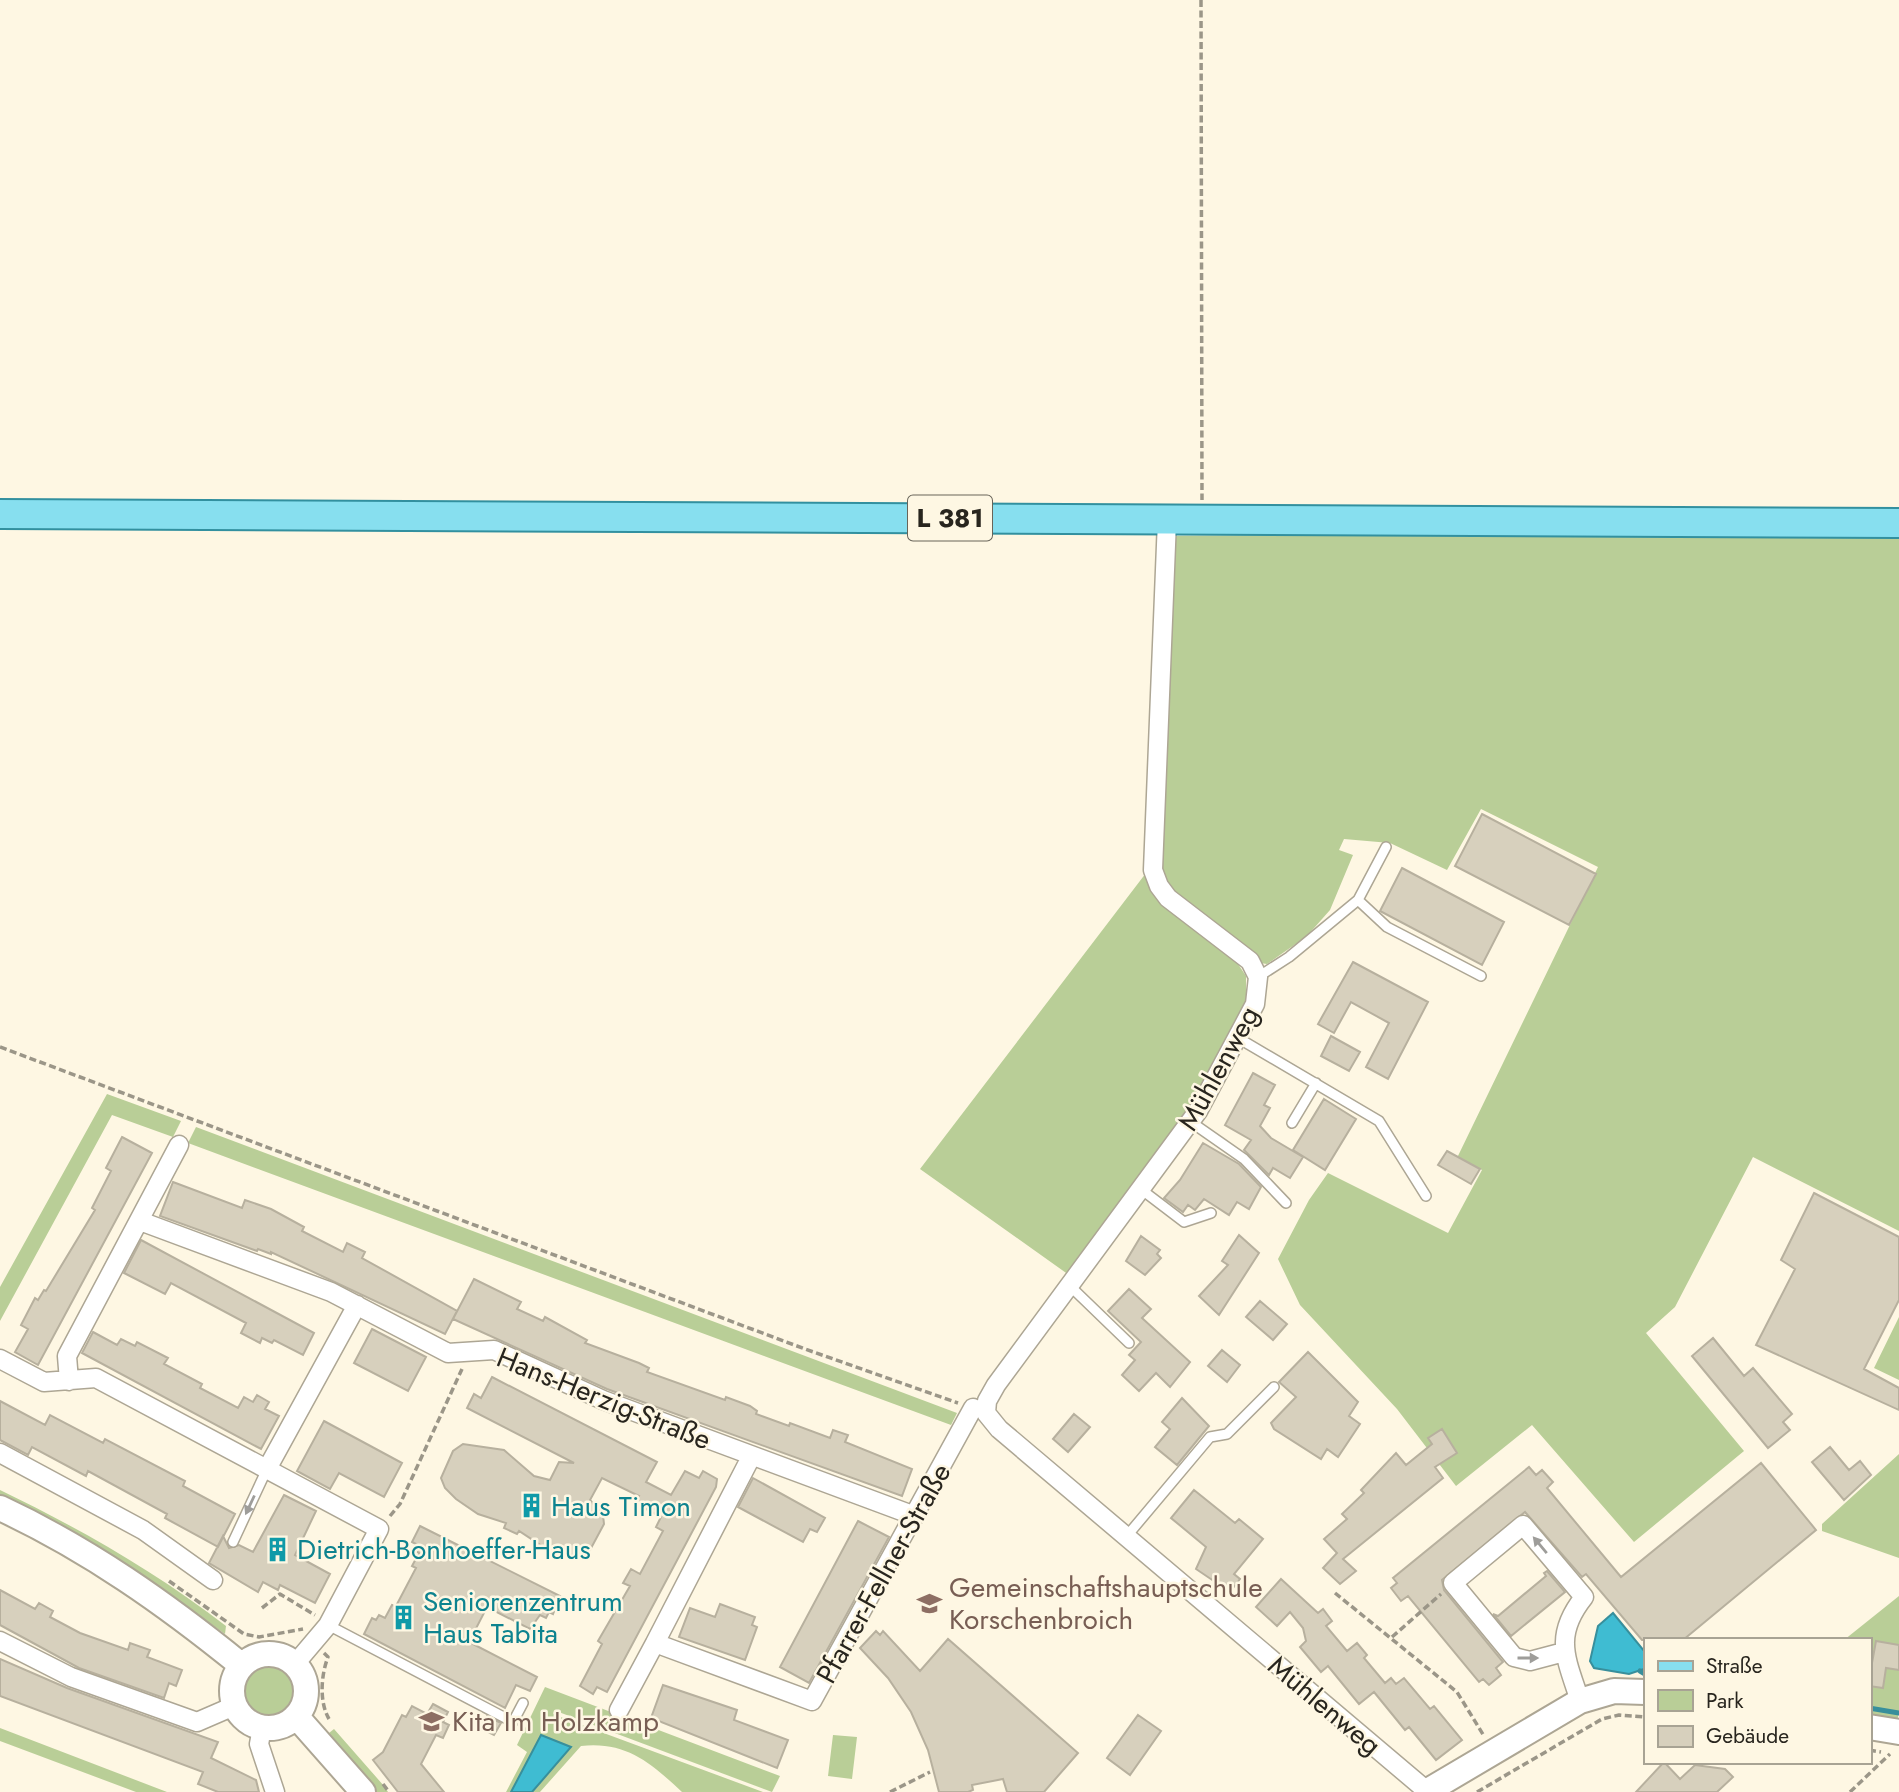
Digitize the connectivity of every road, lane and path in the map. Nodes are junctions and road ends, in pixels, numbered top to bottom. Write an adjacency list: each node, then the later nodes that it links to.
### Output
1 (1201, 0): 3 (path)
2 (0, 514): 4 (main road, L 381)
3 (1201, 519): 4 (main road, L 381); 5 (main road, L 381)
4 (1167, 520): 9 (street, Mühlenweg)
5 (1899, 523)
6 (1386, 847): 7 (lane)
7 (1358, 900): 8 (lane); 9 (lane)
8 (1481, 975)
9 (1258, 977): 10 (street, Mühlenweg)
10 (1238, 1038): 12 (lane); 13 (street, Mühlenweg)
11 (0, 1047): 28 (path)
12 (1316, 1083): 14 (lane); 17 (lane)
13 (1191, 1122): 16 (street, Mühlenweg); 18 (lane)
14 (1292, 1123)
15 (179, 1145): 20 (street)
16 (1142, 1190): 19 (lane); 21 (street, Mühlenweg)
17 (1426, 1196)
18 (1286, 1203)
19 (1211, 1213)
20 (140, 1221): 22 (street, Hans-Herzig-Straße); 26 (street)
21 (1070, 1286): 23 (lane); 35 (street, Mühlenweg)
22 (357, 1305): 24 (street, Hans-Herzig-Straße); 31 (street)
23 (1129, 1343)
24 (471, 1352): 30 (street, Hans-Herzig-Straße); 34 (path)
25 (0, 1359): 26 (street)
26 (69, 1381): 31 (street)
27 (1274, 1387): 35 (lane)
28 (973, 1408): 33 (street, Pfarrer-Fellner-Straße)
29 (0, 1453): 37 (street)
30 (751, 1457): 33 (street, Hans-Herzig-Straße); 46 (street)
31 (267, 1469): 34 (street); 36 (lane, one-way to 36)
32 (0, 1508): 49 (street)
33 (915, 1516): 46 (street, Pfarrer-Fellner-Straße)
34 (379, 1529): 42 (street)
35 (1126, 1537): 67 (street, Mühlenweg)
36 (233, 1542)
37 (213, 1580)
38 (1453, 1583): 43 (path); 47 (street, one-way to 47); 47 (street, one-way to 38)
39 (1335, 1593): 43 (path)
40 (262, 1608): 42 (path)
41 (215, 1613): 45 (path)
42 (328, 1625): 45 (street); 52 (lane)
43 (1392, 1637): 60 (path)
44 (0, 1641): 53 (street)
45 (316, 1643): 48 (street); 57 (path)
46 (655, 1643): 54 (street)
47 (1564, 1652): 51 (street)
48 (295, 1664): 49 (street); 55 (street)
49 (241, 1665): 53 (street)
50 (1644, 1692): 51 (street)
51 (1580, 1701): 67 (street)
52 (523, 1703)
53 (234, 1706): 58 (street)
54 (620, 1710)
55 (296, 1716): 58 (street); 63 (street)
56 (1644, 1717): 68 (path)
57 (331, 1722)
58 (262, 1728): 64 (street)
59 (1871, 1728): 61 (street)
60 (1485, 1738)
61 (1895, 1743): 69 (path)
62 (930, 1772): 66 (path)
63 (370, 1784): 65 (path)
64 (275, 1792)
65 (389, 1792)
66 (890, 1792)
67 (1427, 1792)
68 (1477, 1792)
69 (1850, 1792)

